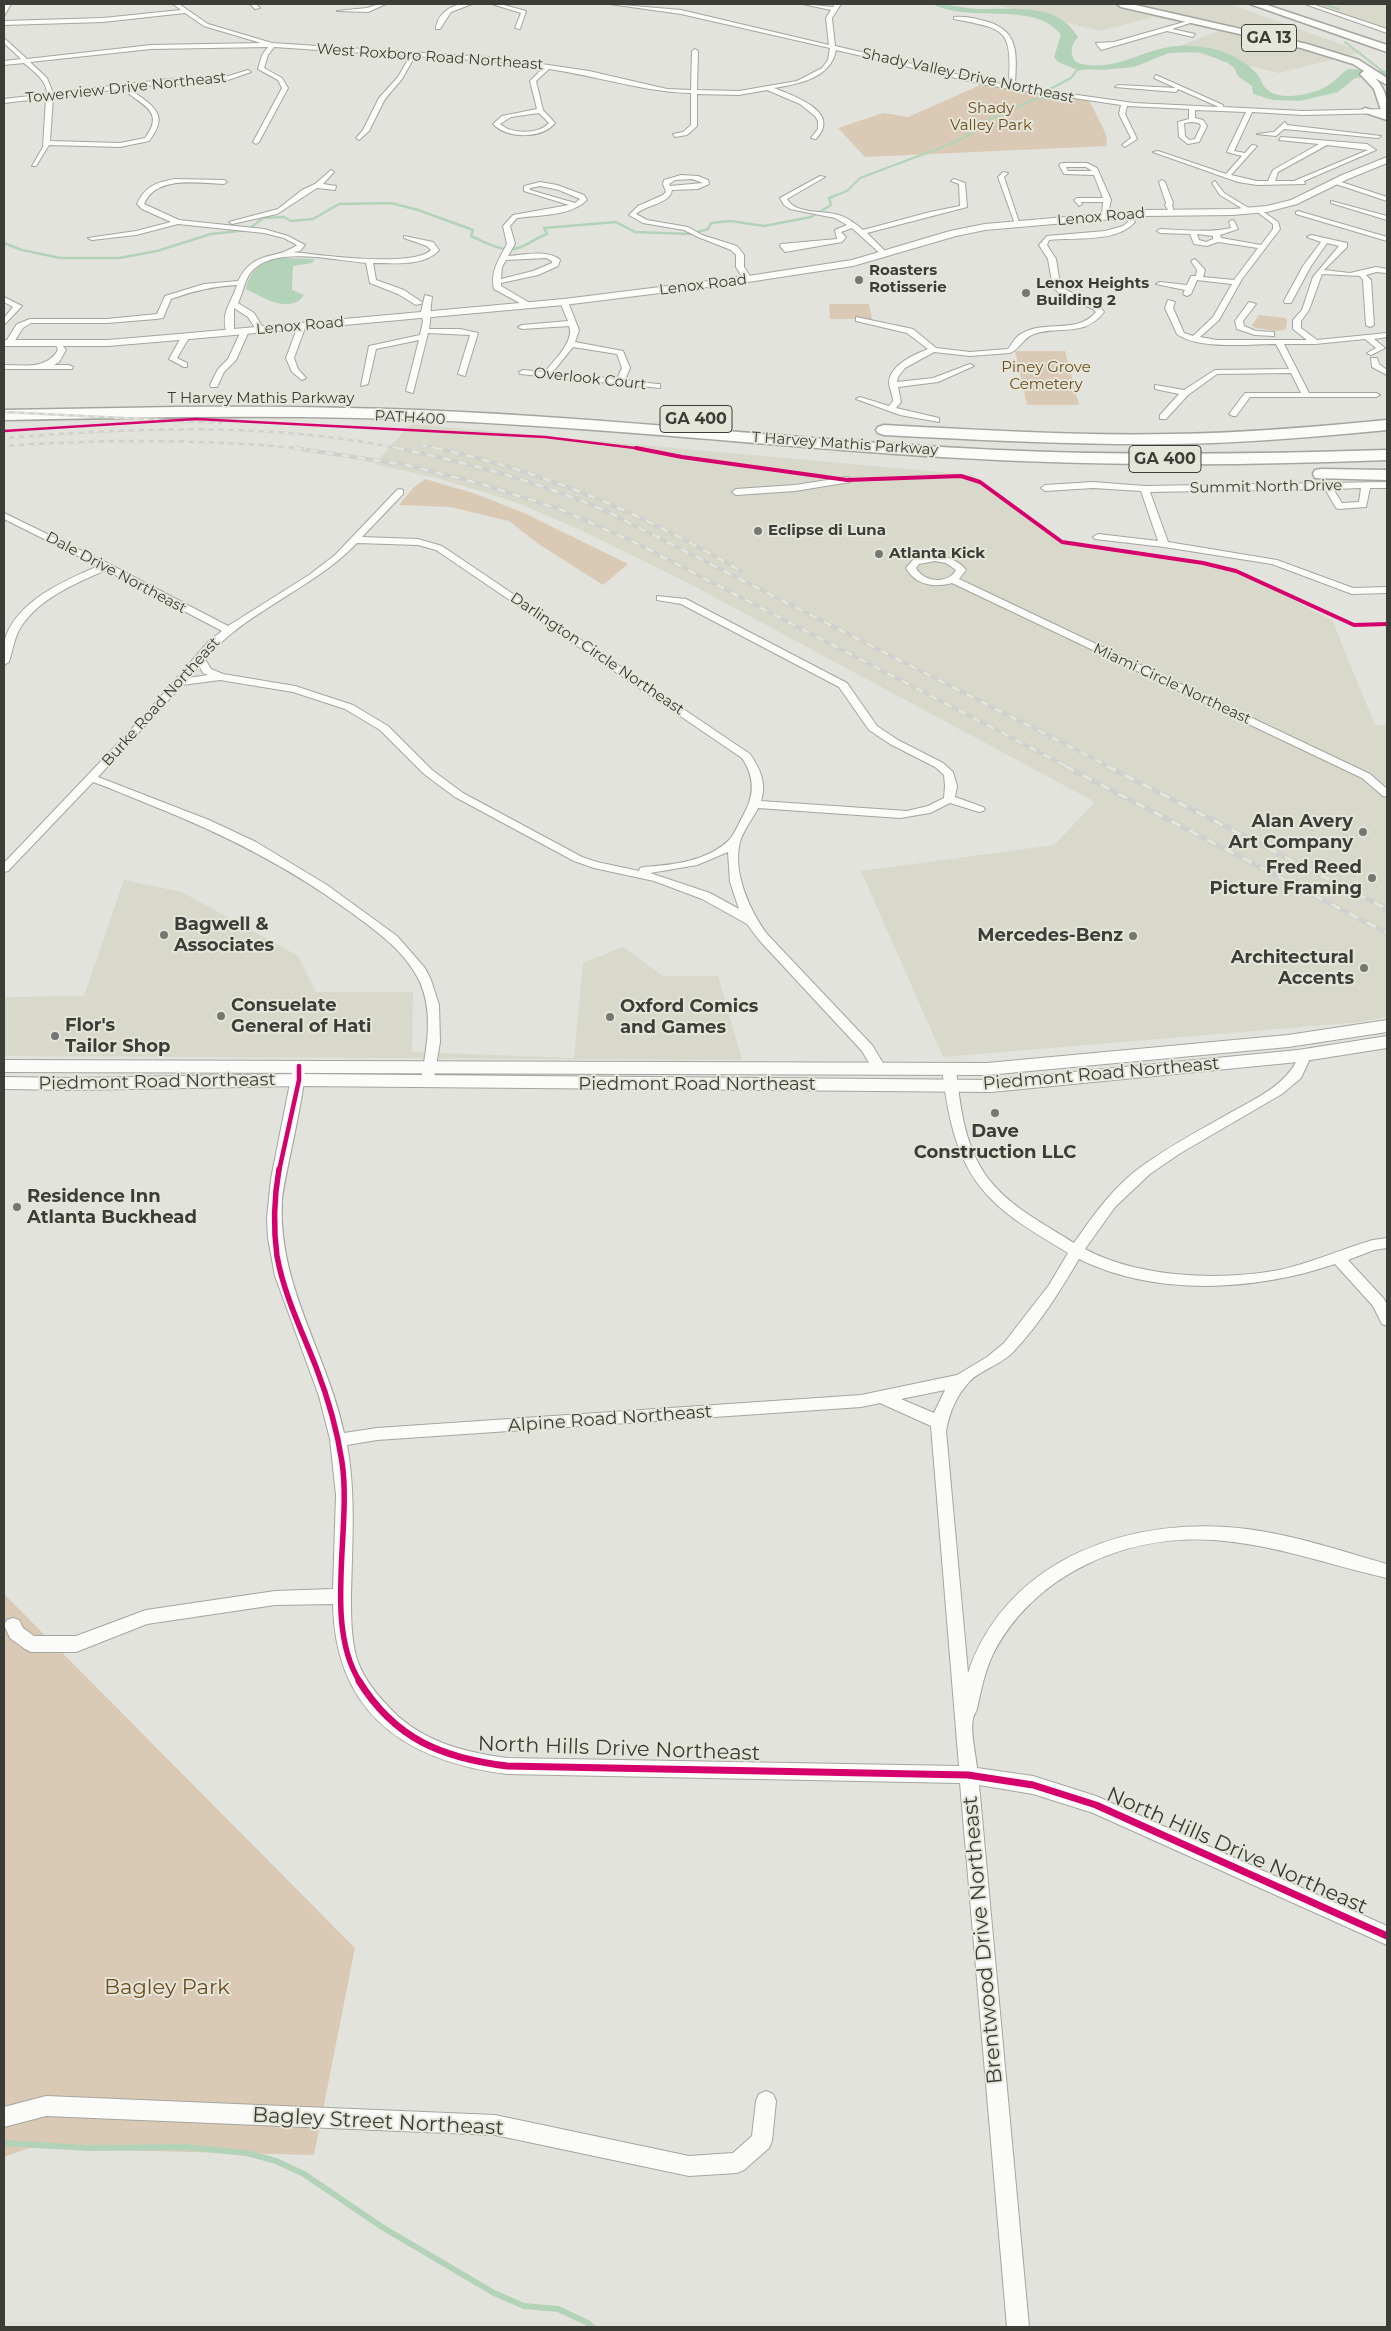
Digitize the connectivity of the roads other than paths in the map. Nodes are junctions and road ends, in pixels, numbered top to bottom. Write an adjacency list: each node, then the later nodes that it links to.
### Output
1 (8, 4): 15 (street)
2 (176, 4): 13 (street)
3 (383, 4): 14 (street)
4 (469, 4): 20 (street)
5 (495, 4): 21 (street)
6 (613, 4): 32 (street, Shady Valley Drive Northeast)
7 (806, 4): 12 (street)
8 (1121, 4): 17 (main road, GA 13)
9 (1255, 4): 24 (highway)
10 (1284, 4): 28 (highway)
11 (1308, 4): 23 (street)
12 (836, 6): 32 (street)
13 (185, 11): 18 (street); 31 (street)
14 (340, 11)
15 (4, 14)
16 (956, 18): 45 (street)
17 (1193, 21): 22 (street); 38 (main road, GA 13)
18 (4, 23)
19 (1153, 26): 22 (street)
20 (438, 28)
21 (518, 28)
22 (1167, 29): 25 (street); 26 (street)
23 (1387, 31)
24 (1338, 32): 33 (highway); 36 (highway)
25 (1144, 34): 27 (street); 30 (street)
26 (1193, 35)
27 (1152, 36)
28 (1387, 39)
29 (4, 40): 37 (street)
30 (1114, 44)
31 (272, 45): 35 (street, West Roxboro Road Northeast); 37 (street, West Roxboro Road Northeast); 71 (street)
32 (832, 47): 45 (street, Shady Valley Drive Northeast); 47 (street, West Roxboro Road Northeast)
33 (1387, 49)
34 (695, 51): 49 (street)
35 (414, 55): 40 (street, West Roxboro Road Northeast); 68 (street)
36 (1387, 55)
37 (25, 60): 39 (street, West Roxboro Road Northeast); 50 (street)
38 (1347, 62): 43 (main road, GA 13); 43 (main road, GA 13)
39 (4, 63)
40 (549, 66): 49 (street, West Roxboro Road Northeast); 55 (street)
41 (248, 72): 44 (street, Towerview Drive Northeast)
42 (1156, 77): 48 (street)
43 (1383, 84): 58 (main road)
44 (138, 86): 50 (street, Towerview Drive Northeast); 73 (street)
45 (1008, 87): 52 (street, Shady Valley Drive Northeast)
46 (1118, 87): 48 (street)
47 (768, 88): 49 (street, West Roxboro Road Northeast); 69 (street)
48 (1184, 91): 54 (street)
49 (694, 93): 66 (street)
50 (51, 94): 51 (street, Towerview Drive Northeast); 73 (street)
51 (4, 101)
52 (1124, 104): 53 (street, Shady Valley Drive Northeast); 74 (street)
53 (1192, 108): 54 (street, Shady Valley Drive Northeast); 61 (street)
54 (1229, 109): 56 (street, Shady Valley Drive Northeast)
55 (540, 110): 55 (street)
56 (1250, 110): 59 (street, Shady Valley Drive Northeast); 77 (street)
57 (1365, 111): 58 (street, Shady Valley Drive Northeast); 59 (street, Shady Valley Drive Northeast); 60 (main road)
58 (1387, 111)
59 (1290, 112): 63 (street)
60 (1387, 117)
61 (1192, 120)
62 (1346, 124): 64 (street)
63 (1284, 127): 64 (street); 65 (street)
64 (1349, 133): 67 (street)
65 (1260, 134)
66 (675, 136)
67 (1378, 136)
68 (359, 138)
69 (814, 138)
70 (1281, 139): 72 (street)
71 (256, 142)
72 (1325, 142): 85 (street); 91 (street)
73 (46, 143): 79 (street)
74 (1125, 145)
75 (1254, 146): 77 (street)
76 (1156, 152): 84 (street)
77 (1247, 155): 84 (street)
78 (1387, 160): 89 (street, Lenox Road)
79 (34, 166)
80 (332, 172): 92 (street)
81 (1005, 173): 107 (street)
82 (1096, 173): 100 (street)
83 (822, 176): 109 (street)
84 (1227, 176): 91 (street)
85 (1312, 177): 89 (street); 91 (street)
86 (954, 181): 113 (street)
87 (224, 182): 104 (street)
88 (1162, 182): 101 (street)
89 (1335, 182): 95 (street); 96 (street, Lenox Road)
90 (1215, 183): 102 (street)
91 (1274, 184)
92 (317, 186): 94 (street); 108 (street)
93 (668, 188): 93 (street); 132 (street)
94 (333, 189)
95 (1387, 198)
96 (1294, 202): 102 (street, Lenox Road); 119 (street)
97 (1333, 202): 103 (street)
98 (1079, 204): 100 (street)
99 (575, 205): 99 (street); 124 (street)
100 (1107, 207): 105 (street, Lenox Road); 107 (street, Lenox Road)
101 (1174, 209): 102 (street, Lenox Road); 105 (street, Lenox Road)
102 (1254, 211): 122 (street)
103 (1387, 218)
104 (178, 222): 108 (street); 111 (street)
105 (1119, 222): 105 (street); 170 (street)
106 (1232, 222): 116 (street)
107 (1018, 224): 125 (street, Lenox Road)
108 (224, 226): 123 (street)
109 (851, 226): 113 (street); 121 (street)
110 (107, 228): 111 (street)
111 (153, 229): 118 (street)
112 (1160, 231): 114 (street)
113 (864, 232): 125 (street)
114 (1194, 232): 116 (street); 116 (street)
115 (406, 237): 126 (street)
116 (1216, 237): 122 (street)
117 (1311, 237): 120 (street)
118 (92, 238)
119 (1387, 239)
120 (1325, 240): 129 (street); 142 (street)
121 (810, 244)
122 (1263, 247): 134 (street)
123 (281, 254): 126 (street); 135 (street)
124 (505, 255): 133 (street); 133 (street)
125 (884, 256): 132 (street, Lenox Road)
126 (369, 260): 146 (street)
127 (1195, 261): 131 (street)
128 (1387, 271): 130 (street)
129 (1320, 272): 130 (street); 142 (street)
130 (1361, 274): 152 (street)
131 (1199, 277): 134 (street); 136 (street)
132 (748, 279): 140 (street, Lenox Road)
133 (496, 282): 137 (street); 138 (street)
134 (1236, 282): 163 (street)
135 (242, 283): 143 (street); 166 (street)
136 (1160, 284)
137 (520, 293): 138 (street); 144 (street)
138 (511, 295): 144 (street)
139 (4, 300): 150 (street)
140 (564, 302): 144 (street, Lenox Road); 151 (street)
141 (1172, 302): 163 (street)
142 (1294, 302): 158 (street)
143 (234, 304): 147 (street); 148 (street)
144 (527, 304): 146 (street, Lenox Road)
145 (1252, 304): 158 (street)
146 (422, 307): 153 (street, Lenox Road); 159 (street)
147 (243, 310): 148 (street); 155 (street)
148 (229, 312): 157 (street)
149 (860, 319): 170 (street)
150 (4, 323)
151 (572, 323): 154 (street); 167 (street)
152 (1370, 325)
153 (302, 326): 155 (street, Lenox Road); 181 (street)
154 (522, 327)
155 (260, 329): 156 (street, Lenox Road)
156 (245, 331): 157 (street, Lenox Road); 184 (street)
157 (230, 332): 161 (street, Lenox Road)
158 (1304, 333): 165 (street)
159 (424, 334): 179 (street); 183 (street); 188 (street)
160 (1387, 335): 162 (street)
161 (186, 336): 168 (street, Lenox Road); 172 (street)
162 (1368, 338): 165 (street); 169 (street)
163 (1194, 339): 164 (street)
164 (1279, 342): 165 (street); 176 (street)
165 (1315, 342)
166 (6, 343): 168 (street, Lenox Road)
167 (570, 344): 180 (street); 182 (street)
168 (60, 345): 171 (street)
169 (1384, 348): 178 (street)
170 (934, 350): 185 (street)
171 (46, 365): 174 (street); 175 (street)
172 (184, 365)
173 (970, 366): 185 (street)
174 (4, 367)
175 (69, 367)
176 (1294, 371): 189 (street); 190 (street)
177 (523, 372): 180 (street, Overlook Court)
178 (1387, 372)
179 (462, 374)
180 (547, 374): 182 (street, Overlook Court)
181 (302, 378)
182 (620, 382): 186 (street, Overlook Court)
183 (364, 384)
184 (214, 385)
185 (894, 385): 194 (street)
186 (657, 386)
187 (1158, 387): 189 (street)
188 (410, 392)
189 (1185, 393): 197 (street)
190 (1306, 395): 191 (street); 195 (street)
191 (1376, 395)
192 (860, 399): 194 (street)
193 (4, 400): 199 (highway, T Harvey Mathis Parkway / GA 400)
194 (891, 408): 198 (street)
195 (1233, 414)
196 (4, 415): 204 (highway, T Harvey Mathis Parkway / GA 400)
197 (1163, 417)
198 (936, 420)
199 (720, 421): 200 (highway); 203 (highway, T Harvey Mathis Parkway / GA 400)
200 (788, 425)
201 (1387, 425): 202 (highway)
202 (865, 429)
203 (1387, 442)
204 (944, 452): 205 (highway, T Harvey Mathis Parkway / GA 400); 206 (highway)
205 (1387, 455)
206 (1387, 475)
207 (847, 480): 214 (street)
208 (1387, 485): 209 (street, Summit North Drive)
209 (1366, 486): 210 (street, Summit North Drive); 210 (street)
210 (1328, 487): 212 (street, Summit North Drive)
211 (1045, 488): 212 (street, Summit North Drive)
212 (1145, 489): 218 (street)
213 (400, 492): 217 (street, Burke Road Northeast)
214 (736, 492)
215 (4, 516): 219 (street, Dale Drive Northeast)
216 (1098, 537): 218 (street)
217 (354, 540): 223 (street, Burke Road Northeast); 231 (street, Darlington Circle Northeast)
218 (1164, 544): 221 (street)
219 (106, 566): 223 (street, Dale Drive Northeast); 225 (street)
220 (953, 580): 220 (street, Miami Circle Northeast); 229 (street, Miami Circle Northeast)
221 (1387, 590)
222 (660, 598): 230 (street)
223 (227, 630): 224 (street, Burke Road Northeast)
224 (200, 659): 226 (street); 227 (street, Burke Road Northeast)
225 (4, 662)
226 (220, 677): 227 (street); 235 (street)
227 (180, 682): 228 (street, Burke Road Northeast)
228 (91, 778): 234 (street, Burke Road Northeast); 243 (street)
229 (1387, 794)
230 (949, 799): 231 (street); 232 (street)
231 (756, 804): 233 (street, Darlington Circle Northeast)
232 (979, 809)
233 (734, 841): 235 (street, Darlington Circle Northeast); 236 (street)
234 (4, 869)
235 (619, 870): 236 (street)
236 (751, 921): 241 (street)
237 (1387, 1026): 244 (street, Piedmont Road Northeast)
238 (1387, 1042): 239 (street, Piedmont Road Northeast)
239 (1298, 1056): 244 (street, Piedmont Road Northeast); 247 (street, Alpine Road Northeast)
240 (4, 1066): 242 (street, Piedmont Road Northeast)
241 (879, 1068): 243 (street, Piedmont Road Northeast); 244 (street, Piedmont Road Northeast)
242 (299, 1073): 243 (street, Piedmont Road Northeast); 245 (street, Piedmont Road Northeast); 253 (street, North Hills Drive Northeast)
243 (429, 1074): 244 (street, Piedmont Road Northeast)
244 (950, 1078): 247 (street)
245 (4, 1083)
246 (1387, 1243): 248 (street)
247 (1076, 1251): 248 (street); 250 (street, Alpine Road Northeast)
248 (1338, 1258): 249 (street)
249 (1387, 1320)
250 (963, 1380): 251 (street, Alpine Road Northeast); 252 (street, Brentwood Drive Northeast)
251 (881, 1397): 252 (street); 253 (street, Alpine Road Northeast)
252 (940, 1423): 257 (street, Brentwood Drive Northeast)
253 (338, 1440): 255 (street, North Hills Drive Northeast)
254 (1387, 1571): 257 (street)
255 (342, 1596): 256 (street); 258 (street, North Hills Drive Northeast)
256 (13, 1625)
257 (963, 1719): 258 (street, Brentwood Drive Northeast)
258 (968, 1774): 259 (street, North Hills Drive Northeast); 262 (street, Brentwood Drive Northeast)
259 (1387, 1936)
260 (766, 2101): 261 (street, Bagley Street Northeast)
261 (4, 2117)
262 (1018, 2327)

